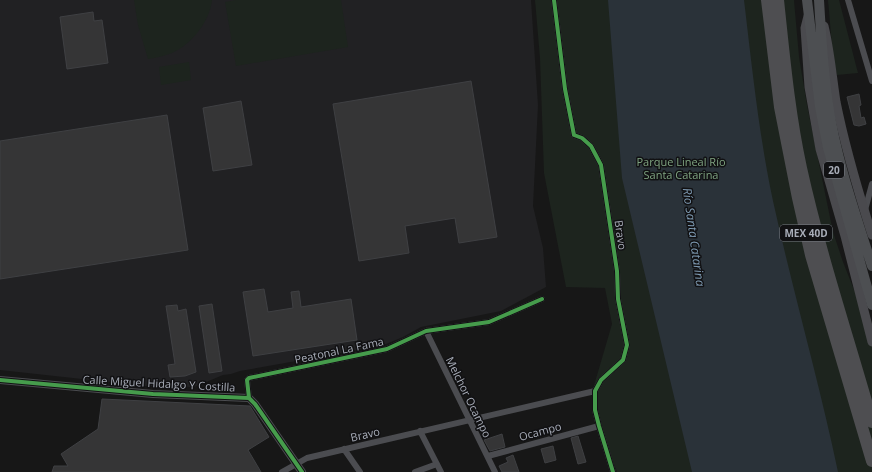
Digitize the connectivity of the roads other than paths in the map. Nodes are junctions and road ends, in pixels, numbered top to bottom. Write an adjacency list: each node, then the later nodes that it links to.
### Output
1 (554, 0): 19 (street, Bravo)
2 (767, 0): 27 (highway, MEX 40D)
3 (778, 0): 22 (highway, MEX 40D)
4 (808, 0): 7 (main road, 20)
5 (848, 0): 9 (street)
6 (820, 4): 8 (main road, 20); 11 (main road, 20)
7 (808, 13): 8 (main road, 20); 17 (main road, 20)
8 (816, 33): 13 (main road, 20); 15 (main road, 20)
9 (872, 81)
10 (872, 184): 11 (street)
11 (864, 210): 12 (main road, 20)
12 (872, 235)
13 (872, 266)
14 (542, 299): 16 (street, Peatonal La Fama)
15 (872, 305)
16 (426, 332): 20 (street, Peatonal La Fama); 21 (street, Melchor Ocampo)
17 (872, 342)
18 (0, 380): 20 (street, Calle Miguel Hidalgo Y Costilla)
19 (595, 390): 21 (street, Bravo); 23 (street)
20 (249, 398): 28 (street, Calle Miguel Hidalgo Y Costilla)
21 (469, 420): 24 (street, Bravo); 26 (street, Melchor Ocampo)
22 (872, 422)
23 (599, 426): 26 (street, Ocampo); 36 (street)
24 (420, 431): 25 (street, Bravo); 29 (street)
25 (344, 449): 28 (street, Bravo); 32 (street)
26 (488, 456): 35 (street, Melchor Ocampo)
27 (872, 461)
28 (296, 463): 30 (street, Bravo); 31 (street, Calle Miguel Hidalgo Y Costilla)
29 (437, 464): 33 (street); 34 (street)
30 (282, 472)
31 (302, 472)
32 (360, 472)
33 (415, 472)
34 (441, 472)
35 (495, 472)
36 (613, 472)

